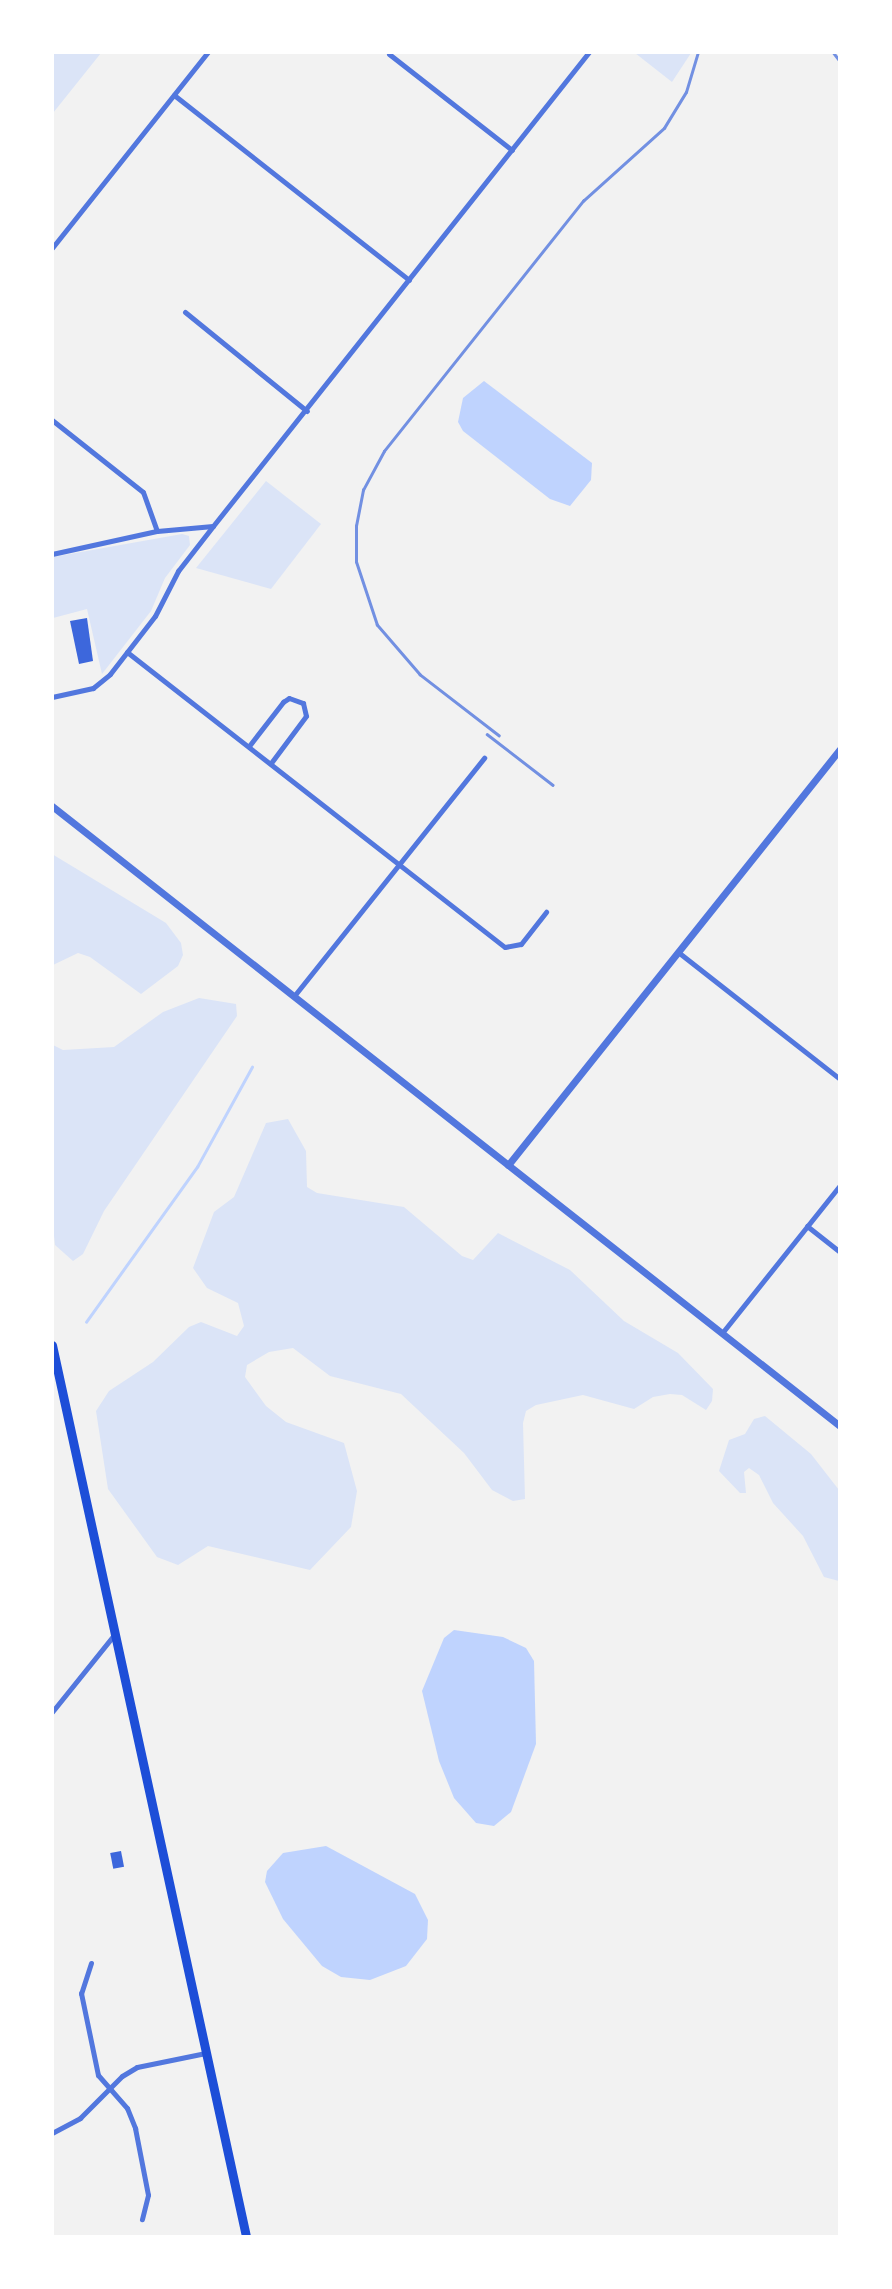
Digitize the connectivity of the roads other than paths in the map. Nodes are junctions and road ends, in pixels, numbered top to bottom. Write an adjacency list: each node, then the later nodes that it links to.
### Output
1 (208, 52): 4 (street)
2 (589, 52): 5 (street)
3 (389, 54): 5 (street)
4 (174, 95): 6 (street); 7 (street)
5 (512, 150): 7 (street)
6 (52, 248)
7 (409, 280): 9 (street)
8 (186, 312): 9 (street)
9 (307, 411): 11 (street)
10 (52, 420): 12 (street)
11 (213, 526): 12 (street); 14 (street)
12 (158, 531): 13 (street)
13 (52, 554)
14 (127, 652): 15 (street); 16 (street)
15 (52, 696)
16 (249, 746): 19 (street); 19 (street)
17 (839, 749): 23 (street)
18 (484, 758): 21 (street)
19 (271, 763): 21 (street)
20 (52, 806): 24 (street)
21 (400, 864): 22 (street); 24 (street)
22 (546, 912)
23 (678, 952): 25 (street); 26 (street)
24 (293, 996): 26 (street)
25 (839, 1079)
26 (508, 1165): 30 (street)
27 (839, 1185): 28 (street)
28 (807, 1226): 29 (street); 30 (street)
29 (839, 1252)
30 (722, 1333): 32 (street)
31 (52, 1345): 33 (main road)
32 (839, 1426)
33 (114, 1635): 34 (street); 36 (main road)
34 (52, 1712)
35 (92, 1963): 37 (street)
36 (206, 2053): 37 (street); 40 (main road)
37 (107, 2089): 38 (street); 39 (street)
38 (52, 2133)
39 (142, 2219)
40 (246, 2236)

